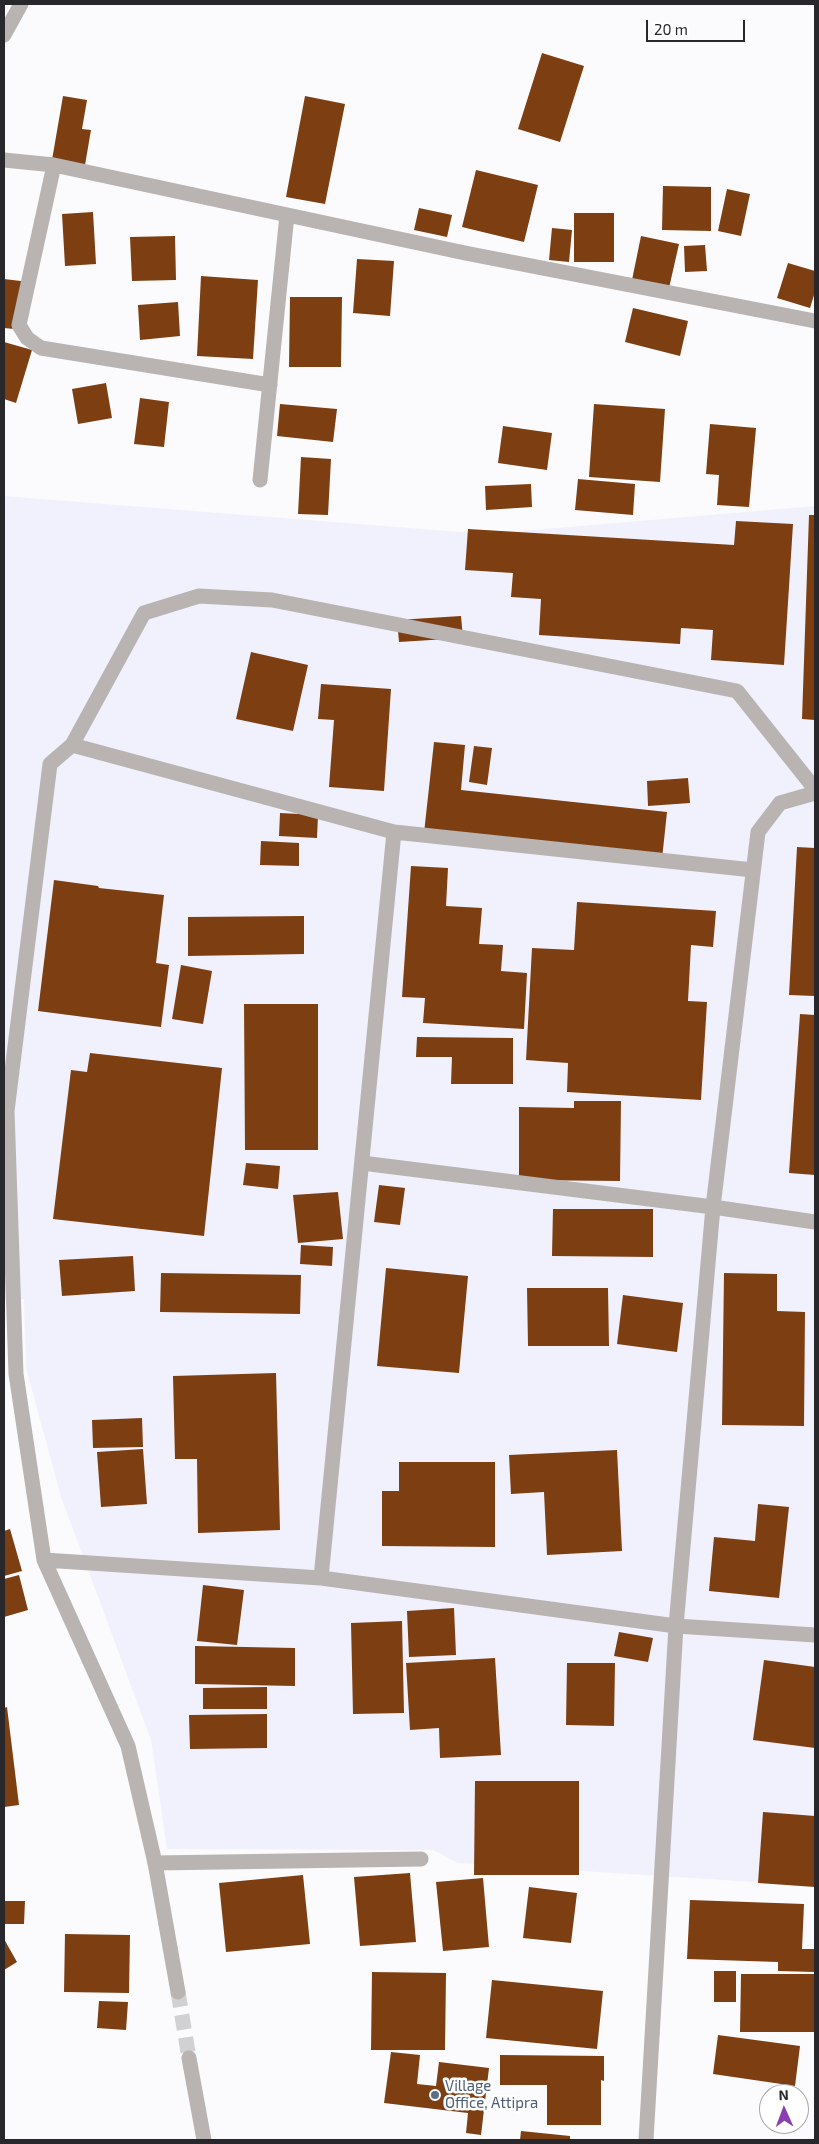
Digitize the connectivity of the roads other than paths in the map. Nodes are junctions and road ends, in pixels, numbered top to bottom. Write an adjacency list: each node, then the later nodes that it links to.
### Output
1 (21, 4): 2 (street)
2 (4, 35)
3 (4, 160): 4 (street)
4 (54, 165): 5 (street); 7 (street)
5 (287, 215): 6 (street); 7 (street)
6 (815, 321)
7 (270, 385): 8 (street)
8 (260, 480)
9 (72, 745): 10 (street); 11 (street); 16 (street)
10 (815, 791): 12 (street)
11 (394, 832): 12 (street); 13 (street)
12 (753, 870): 14 (street)
13 (362, 1163): 14 (street); 18 (street)
14 (713, 1207): 15 (street); 19 (street)
15 (815, 1222)
16 (8, 1301): 17 (street)
17 (44, 1560): 18 (street); 22 (street)
18 (321, 1578): 19 (street)
19 (676, 1626): 20 (street); 26 (street)
20 (815, 1635)
21 (421, 1859): 22 (street)
22 (155, 1864): 23 (street)
23 (178, 1992)
24 (190, 2058): 25 (street)
25 (204, 2140)
26 (646, 2140)

